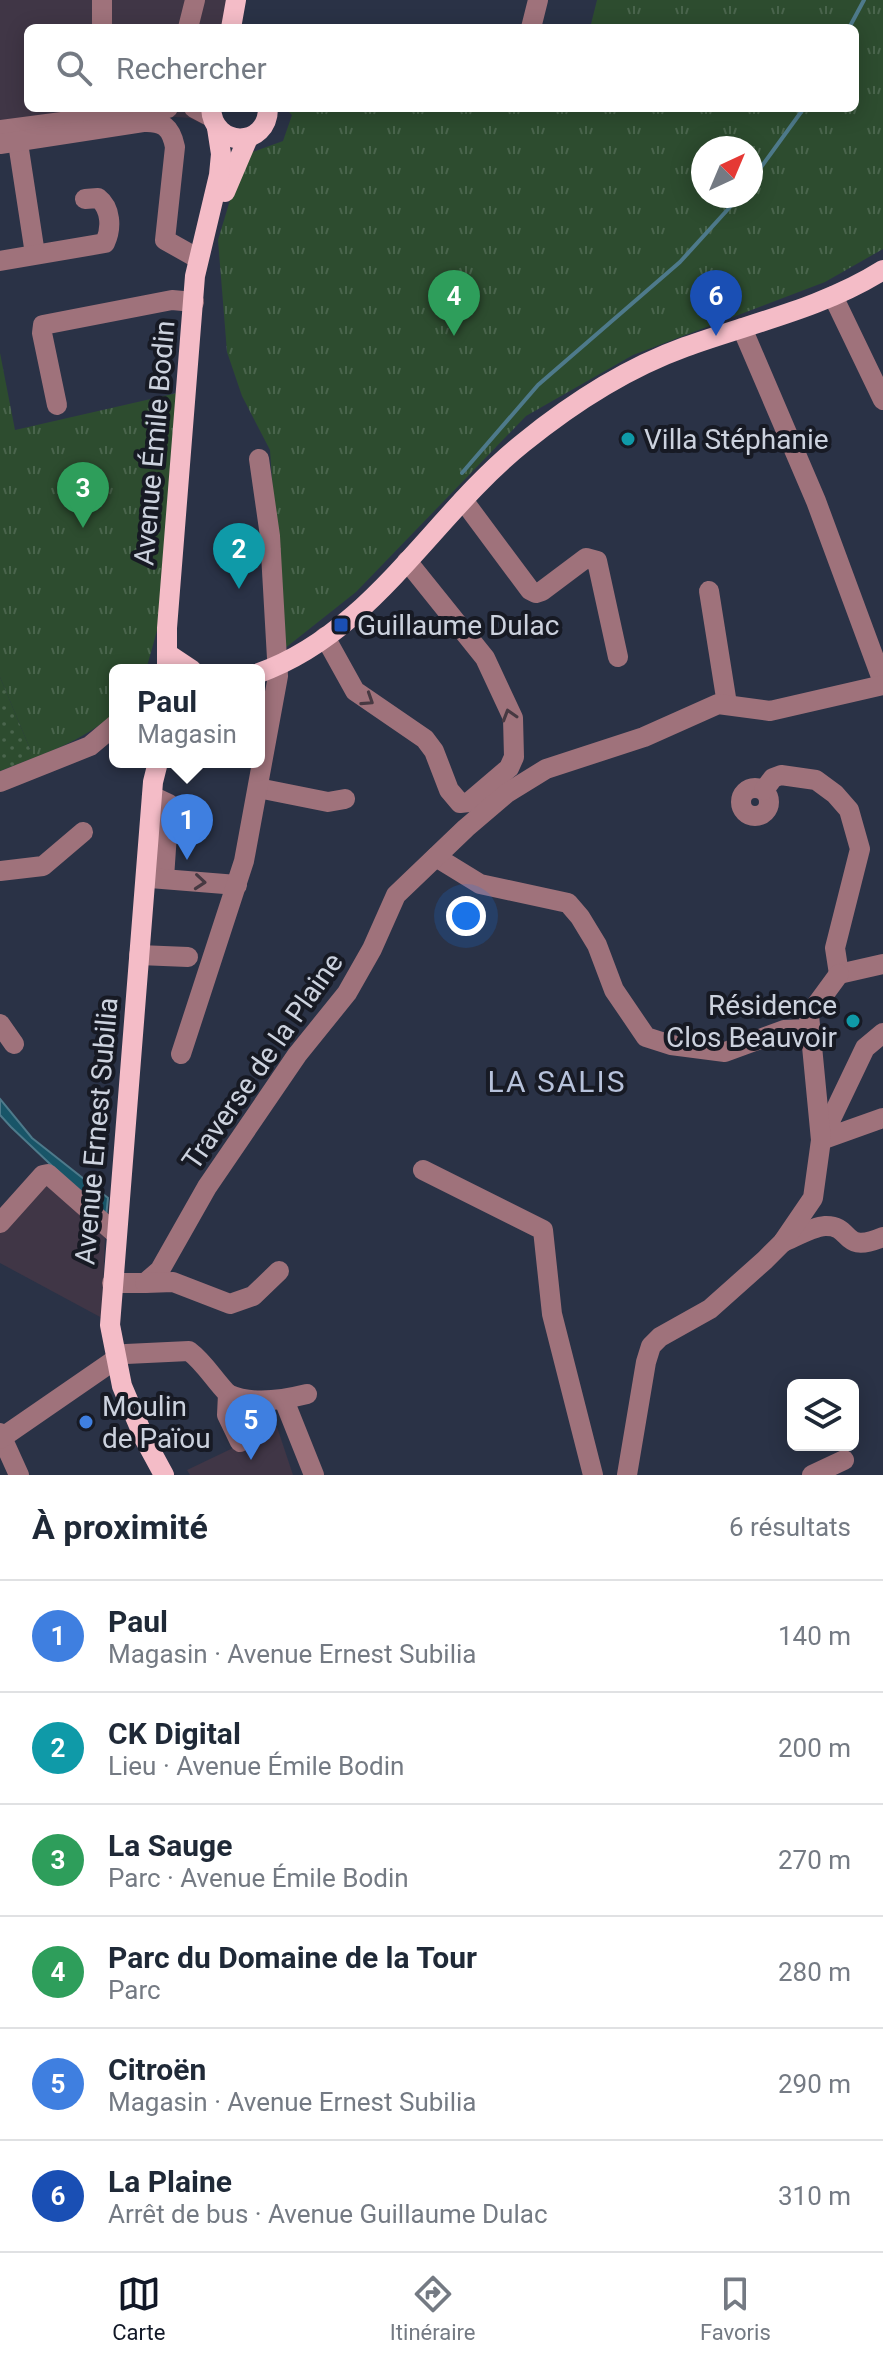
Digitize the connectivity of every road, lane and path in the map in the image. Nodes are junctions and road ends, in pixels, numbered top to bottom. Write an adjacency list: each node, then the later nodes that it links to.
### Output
1 (102, 0): 5 (street)
2 (195, 0): 6 (street)
3 (236, 0): 7 (main road)
4 (538, 0): 8 (street)
5 (102, 24)
6 (189, 24)
7 (232, 24)
8 (532, 24)
9 (99, 112): 12 (street)
10 (267, 112): 13 (main road, Avenue Émile Bodin)
11 (208, 115): 13 (main road); 17 (main road, Avenue Émile Bodin)
12 (0, 130)
13 (248, 138): 17 (main road, Avenue Émile Bodin)
14 (9, 144): 16 (street); 17 (street)
15 (85, 199): 16 (street)
16 (35, 254): 18 (street)
17 (197, 258): 21 (main road, Avenue Émile Bodin)
18 (0, 261)
19 (883, 270): 20 (main road)
20 (833, 296): 22 (main road); 23 (street)
21 (194, 302): 24 (street); 31 (main road, Avenue Émile Bodin)
22 (742, 328): 26 (main road); 34 (street)
23 (883, 400)
24 (57, 405)
25 (259, 459): 32 (street)
26 (463, 500): 27 (main road); 30 (street)
27 (407, 561): 29 (main road); 29 (street, one-way to 27)
28 (709, 591): 35 (street)
29 (325, 637): 32 (main road)
30 (618, 657)
31 (164, 664)
32 (279, 666): 33 (main road); 37 (street)
33 (265, 671)
34 (883, 683): 35 (street)
35 (722, 704): 45 (street, Traverse de la Plaine)
36 (109, 740): 40 (street)
37 (265, 747)
38 (261, 768): 41 (street)
39 (151, 772): 47 (main road, Avenue Ernest Subilia)
40 (0, 782)
41 (258, 788): 43 (street); 48 (street)
42 (764, 790): 52 (street)
43 (345, 799)
44 (83, 832): 46 (street)
45 (436, 857): 54 (street); 67 (street, Traverse de la Plaine)
46 (0, 871)
47 (155, 878): 48 (street, one-way to 48); 49 (main road, Avenue Ernest Subilia)
48 (237, 885): 57 (street)
49 (139, 955): 50 (street); 62 (main road, Avenue Ernest Subilia)
50 (188, 957)
51 (883, 964): 52 (street)
52 (839, 974): 54 (street)
53 (4, 1021): 56 (street)
54 (809, 1029): 59 (street)
55 (883, 1033): 59 (street)
56 (14, 1044)
57 (181, 1054)
58 (883, 1118): 59 (street)
59 (821, 1140): 64 (street)
60 (423, 1170): 79 (street)
61 (0, 1223): 62 (street)
62 (116, 1234): 66 (main road, Avenue Ernest Subilia)
63 (883, 1237): 64 (street)
64 (783, 1242): 75 (street)
65 (279, 1271): 67 (street)
66 (112, 1283): 67 (street); 68 (main road, Avenue Ernest Subilia)
67 (145, 1283)
68 (116, 1359): 69 (street); 72 (street); 77 (main road, Avenue Ernest Subilia)
69 (228, 1394): 71 (street); 73 (street)
70 (307, 1394): 71 (street)
71 (284, 1400): 78 (street)
72 (1, 1436): 76 (street)
73 (240, 1442)
74 (844, 1460): 81 (street)
75 (628, 1470): 80 (street)
76 (19, 1475)
77 (164, 1475)
78 (314, 1475)
79 (593, 1475)
80 (604, 1475)
81 (812, 1475)

